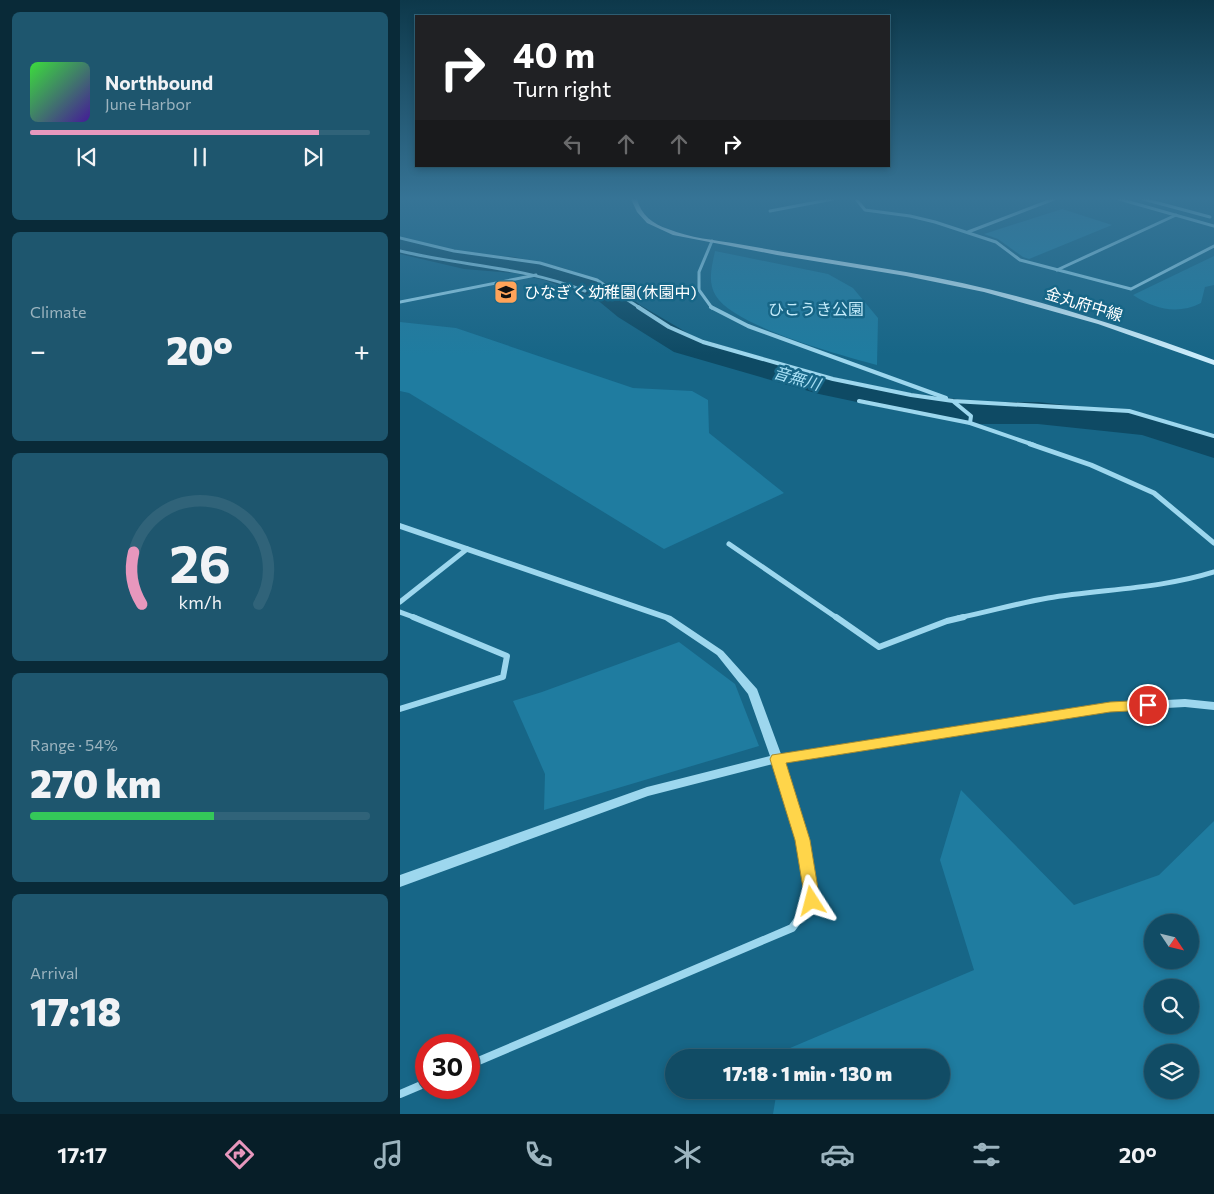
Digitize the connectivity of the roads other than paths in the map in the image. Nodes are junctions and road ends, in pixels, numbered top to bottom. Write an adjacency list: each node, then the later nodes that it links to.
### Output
1 (400, 251): 9 (street)
2 (454, 251): 14 (street)
3 (708, 251): 14 (street)
4 (766, 251): 12 (main road, 金丸府中線)
5 (1008, 251): 8 (street)
6 (1099, 251): 8 (street)
7 (1204, 251): 8 (street)
8 (1057, 270)
9 (536, 275): 10 (street); 11 (street)
10 (585, 291)
11 (400, 302)
12 (1214, 362)
13 (859, 401): 15 (street)
14 (953, 401): 15 (street); 16 (street)
15 (970, 423): 18 (street)
16 (1214, 436)
17 (400, 526): 20 (street)
18 (1214, 543)
19 (729, 544): 21 (street)
20 (467, 549): 22 (street); 26 (street)
21 (1214, 572)
22 (400, 602)
23 (400, 612): 25 (street)
24 (1214, 706): 26 (street)
25 (400, 709)
26 (777, 759): 27 (street); 28 (street)
27 (400, 880)
28 (480, 1060)
29 (415, 1088): 30 (street)
30 (400, 1094)

